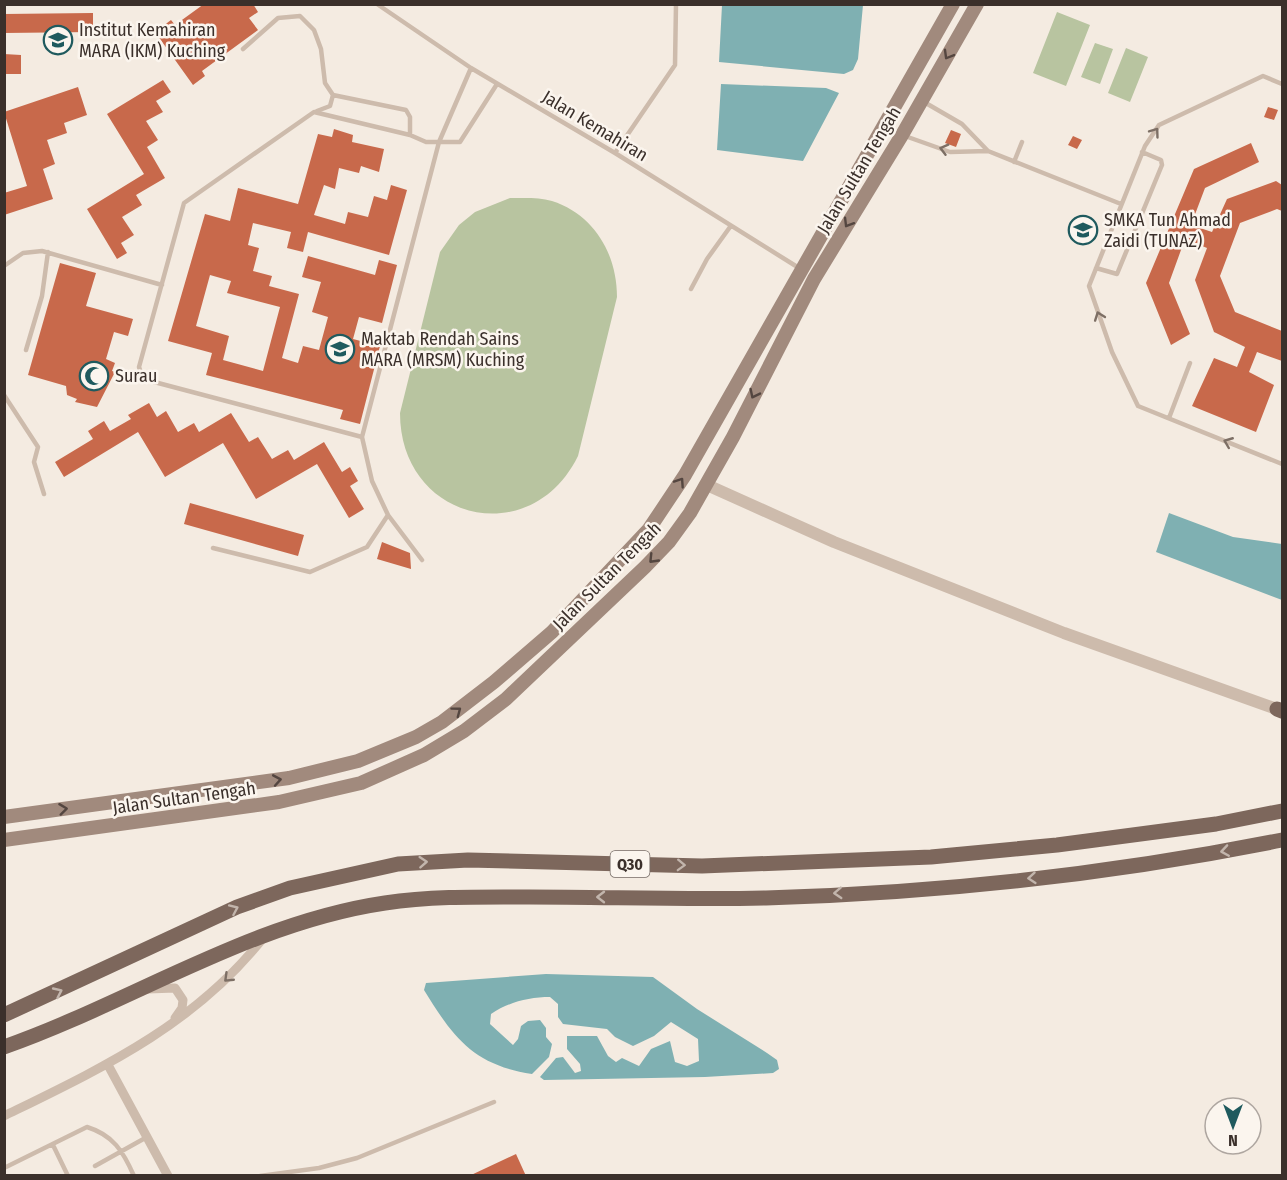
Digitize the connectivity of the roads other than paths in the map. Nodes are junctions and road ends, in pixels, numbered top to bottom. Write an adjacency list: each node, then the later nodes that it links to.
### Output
1 (376, 4): 6 (lane, Jalan Kemahiran)
2 (676, 4): 18 (lane)
3 (953, 4): 25 (main road, Jalan Sultan Tengah)
4 (976, 4): 10 (main road, Jalan Sultan Tengah, one-way to 10)
5 (243, 49): 9 (lane)
6 (471, 68): 7 (lane, Jalan Kemahiran); 14 (lane)
7 (498, 84): 14 (lane); 18 (lane, Jalan Kemahiran)
8 (1282, 84): 17 (lane, one-way to 8)
9 (333, 95): 11 (lane); 12 (lane)
10 (922, 101): 13 (main road, Jalan Sultan Tengah); 16 (lane)
11 (314, 112): 12 (lane); 26 (lane)
12 (410, 135): 14 (lane)
13 (902, 135): 16 (lane, one-way to 13); 34 (main road, Jalan Sultan Tengah, one-way to 34)
14 (439, 142): 32 (lane)
15 (1022, 142): 19 (lane)
16 (988, 151): 19 (lane)
17 (1142, 152): 20 (lane); 24 (lane)
18 (615, 153): 21 (lane, Jalan Kemahiran)
19 (1014, 162): 20 (lane)
20 (1121, 204): 24 (lane)
21 (730, 227): 25 (lane, Jalan Kemahiran); 27 (lane)
22 (48, 252): 23 (lane); 26 (lane); 28 (lane)
23 (4, 266)
24 (1095, 268): 31 (lane, one-way to 24)
25 (801, 269): 41 (main road, Jalan Sultan Tengah, one-way to 25)
26 (162, 285): 32 (lane)
27 (691, 289)
28 (26, 350)
29 (1190, 363): 31 (lane)
30 (4, 395): 35 (lane)
31 (1168, 418): 33 (lane, one-way to 31)
32 (362, 437): 36 (lane)
33 (1282, 464)
34 (707, 485): 39 (street); 42 (main road, Jalan Sultan Tengah, one-way to 42)
35 (44, 494)
36 (388, 515): 37 (lane); 38 (lane)
37 (213, 548)
38 (422, 560)
39 (1281, 710)
40 (1282, 811): 46 (main road, Q30, one-way to 40)
41 (4, 816)
42 (4, 840)
43 (1282, 840): 44 (main road, Q30, one-way to 44)
44 (267, 934): 45 (main road, Q30); 47 (street, one-way to 47)
45 (146, 989): 47 (street); 48 (main road, Q30)
46 (4, 1015)
47 (167, 1029): 49 (street)
48 (4, 1047)
49 (108, 1065): 51 (street); 52 (street)
50 (494, 1102): 57 (lane)
51 (4, 1116)
52 (147, 1137): 54 (lane); 60 (street)
53 (53, 1145): 54 (lane); 56 (lane); 58 (lane)
54 (123, 1150): 55 (lane); 59 (lane)
55 (95, 1166)
56 (4, 1168)
57 (261, 1175)
58 (68, 1176)
59 (134, 1176)
60 (168, 1176)

